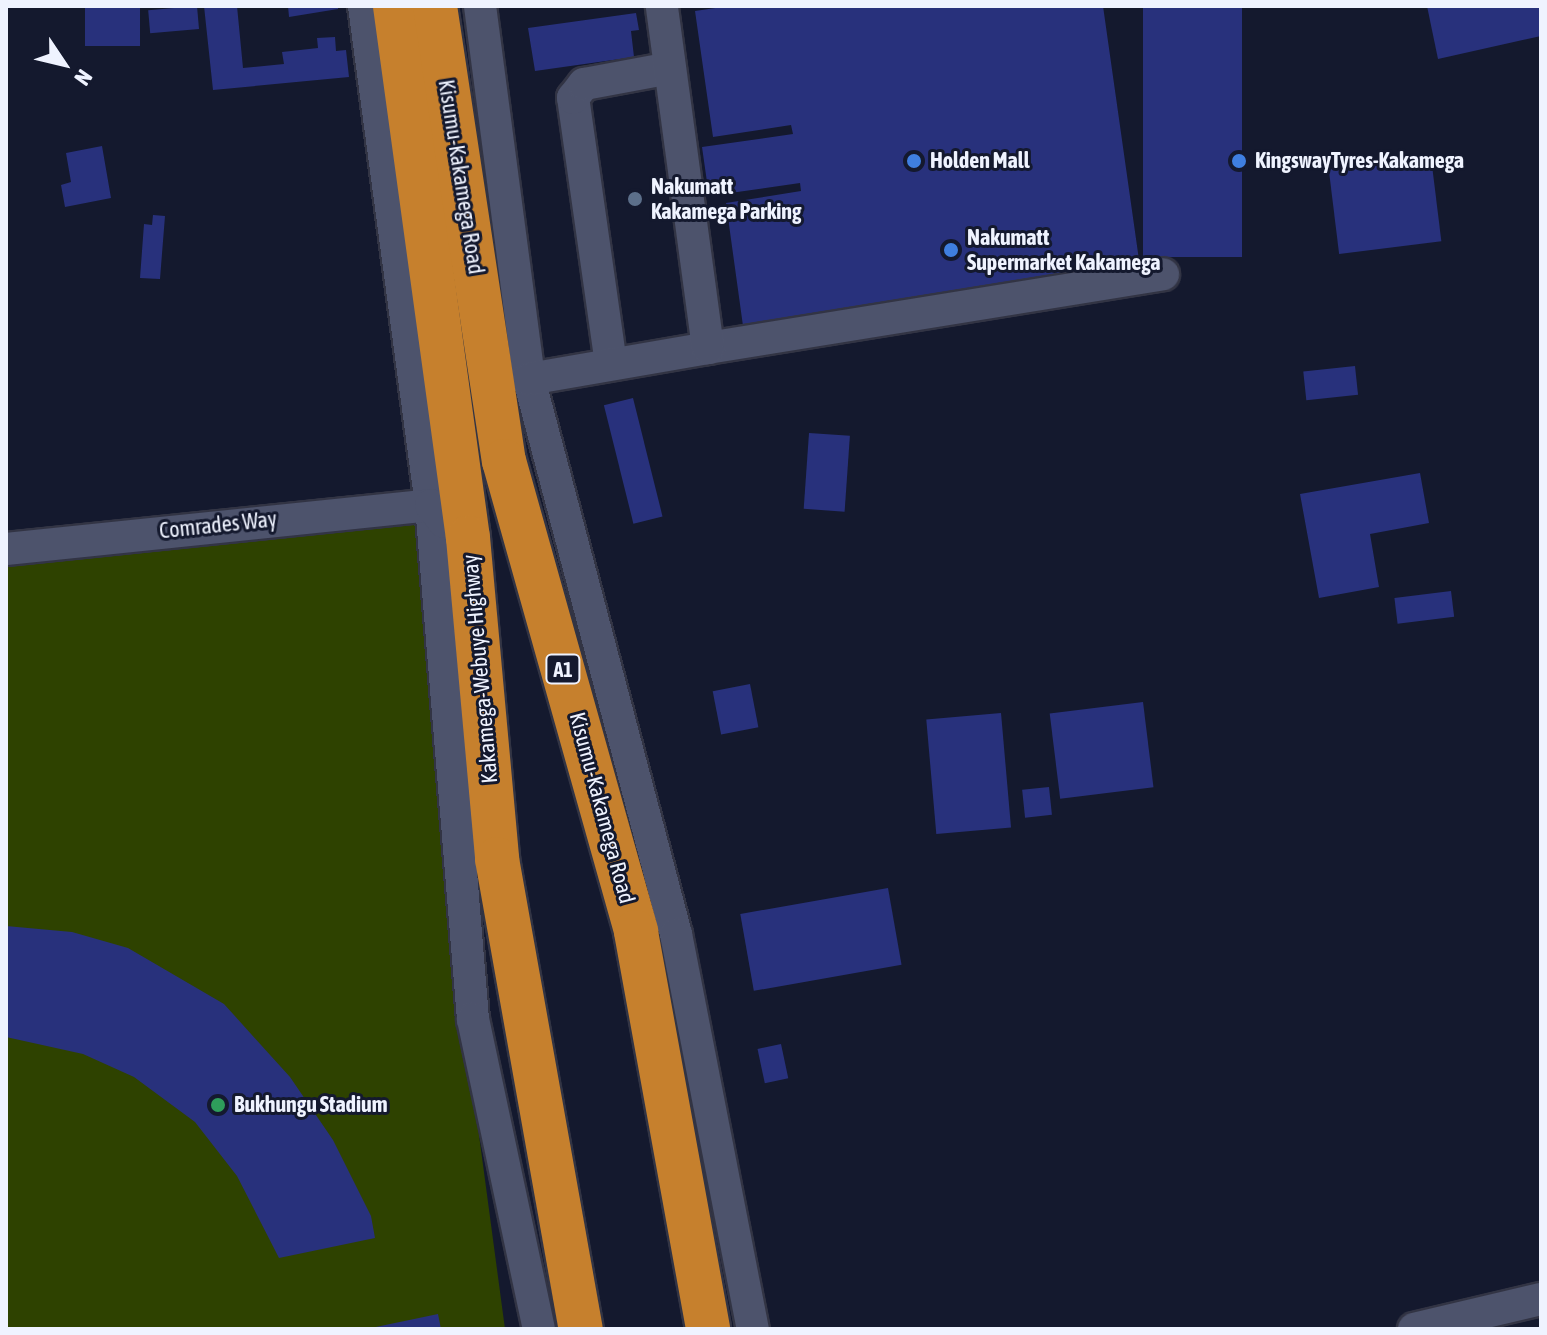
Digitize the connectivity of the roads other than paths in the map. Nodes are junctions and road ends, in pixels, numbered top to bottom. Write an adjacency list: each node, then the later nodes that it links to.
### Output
1 (364, 6): 6 (street)
2 (395, 6): 8 (highway, Kakamega-Webuye Highway)
3 (435, 6): 11 (highway, Kisumu-Kakamega Road / A1)
4 (480, 6): 9 (street)
5 (662, 6): 7 (street)
6 (369, 45): 8 (street); 15 (street)
7 (670, 68): 12 (street); 13 (street)
8 (410, 113): 17 (highway, Kakamega-Webuye Highway)
9 (506, 219): 11 (street); 14 (street)
10 (1163, 274): 12 (street)
11 (479, 301): 21 (highway, Kisumu-Kakamega Road / A1)
12 (708, 348): 13 (street)
13 (611, 364): 14 (street)
14 (529, 379): 22 (street)
15 (431, 505): 16 (street, Comrades Way); 17 (street); 19 (street)
16 (6, 549)
17 (469, 553): 20 (highway, Kakamega-Webuye Highway)
18 (1541, 1299): 23 (street)
19 (539, 1329)
20 (581, 1329)
21 (708, 1329)
22 (753, 1329)
23 (1414, 1329)

